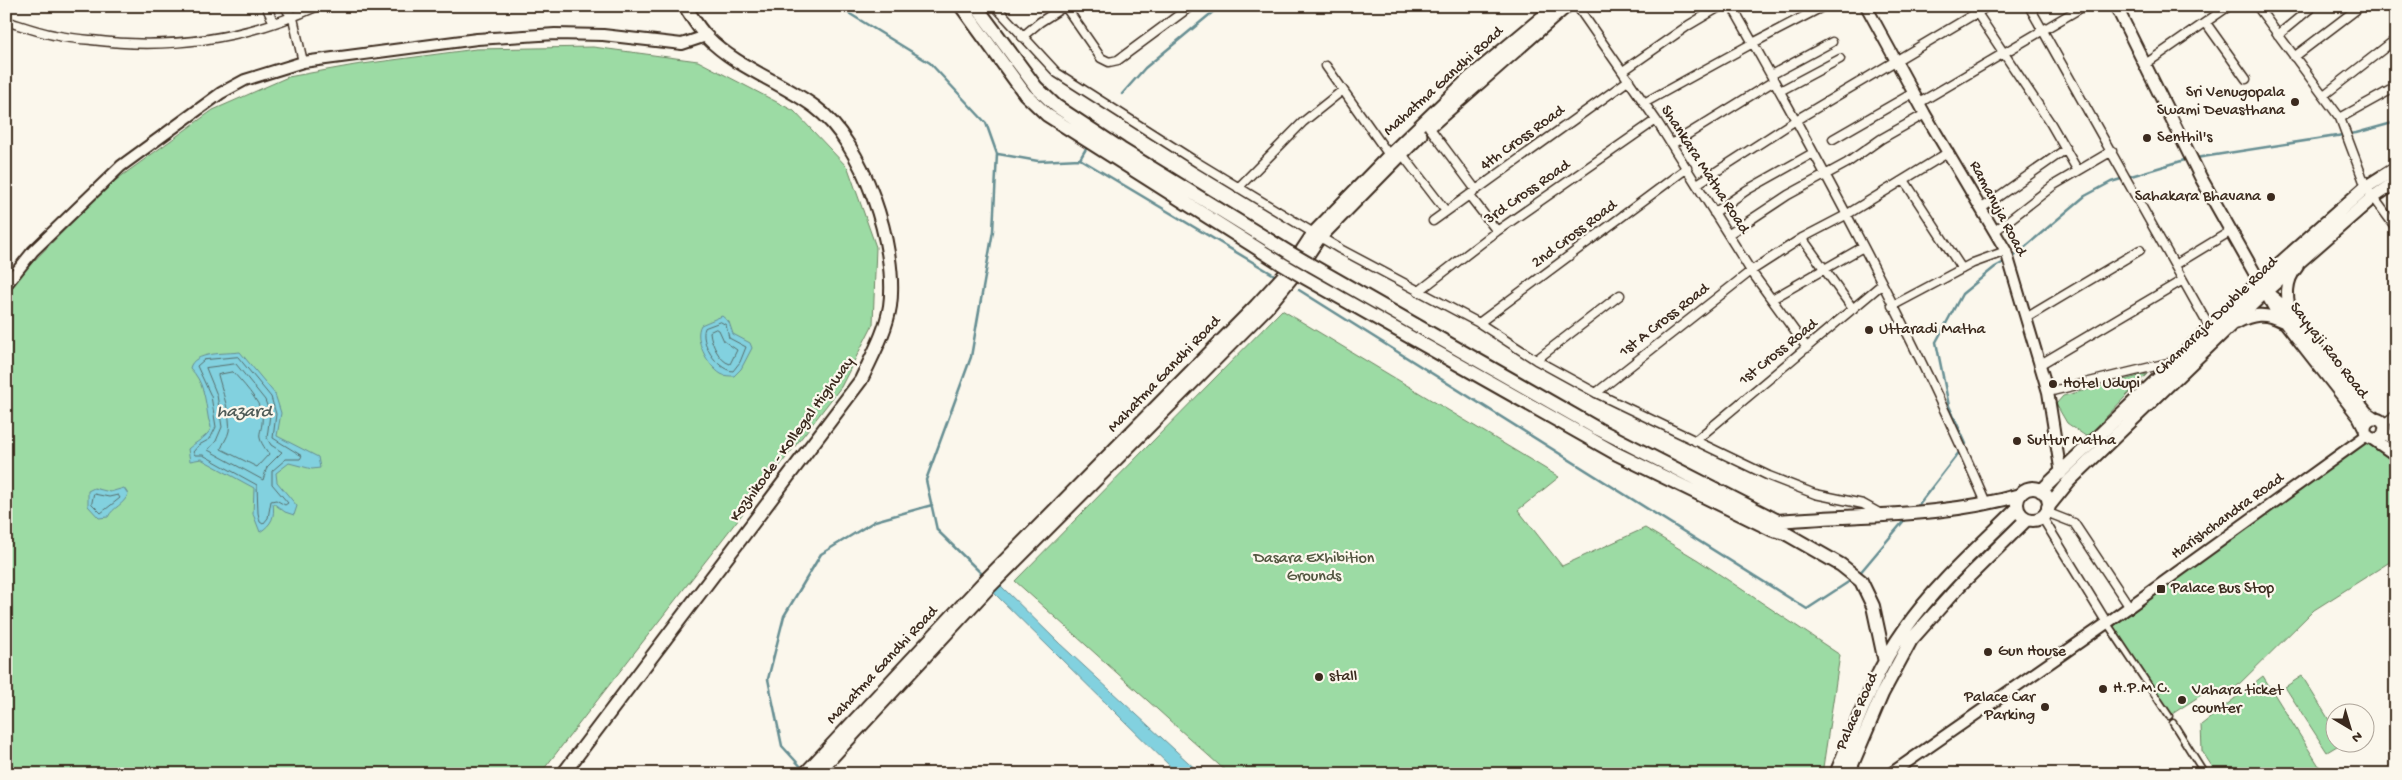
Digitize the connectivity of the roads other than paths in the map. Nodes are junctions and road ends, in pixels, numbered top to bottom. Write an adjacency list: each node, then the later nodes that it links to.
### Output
1 (266, 6): 29 (street)
2 (284, 6): 27 (street)
3 (318, 6): 27 (street)
4 (685, 6): 33 (main road, Kozhikode - Kollegal Highway)
5 (961, 6): 98 (main road, bridge)
6 (976, 6): 98 (main road, bridge)
7 (995, 6): 34 (street)
8 (1065, 6): 9 (street); 34 (street)
9 (1191, 6)
10 (1555, 6): 68 (main road, Mahatma Gandhi Road)
11 (1567, 6): 60 (main road, Mahatma Gandhi Road)
12 (1577, 6): 45 (street, Shankara Matha Road)
13 (1721, 6): 45 (street)
14 (1732, 6): 37 (street)
15 (1824, 6): 37 (street)
16 (1866, 6): 42 (street, Ramanuja Road)
17 (1988, 6): 26 (street)
18 (2029, 6): 31 (street)
19 (2084, 6): 31 (street)
20 (2116, 6): 43 (main road, Sayyaji Rao Road)
21 (2229, 6): 30 (street)
22 (2271, 6): 25 (street)
23 (2313, 6): 32 (street)
24 (2361, 6): 39 (street)
25 (2260, 9): 32 (street)
26 (1977, 13): 38 (street); 42 (street)
27 (293, 18): 29 (street); 41 (street)
28 (6, 21): 29 (street)
29 (274, 23)
30 (2206, 23): 43 (street); 47 (street)
31 (2042, 30): 38 (street); 64 (street)
32 (2278, 35): 39 (street)
33 (706, 36): 41 (street); 141 (main road, Kozhikode - Kollegal Highway)
34 (1022, 37): 76 (street)
35 (2396, 39): 53 (street)
36 (1832, 42): 46 (street)
37 (1753, 43): 46 (street); 54 (street)
38 (2005, 54): 55 (street); 63 (street)
39 (2294, 57): 53 (street)
40 (1840, 59): 51 (street)
41 (303, 62): 101 (street)
42 (1897, 62): 52 (street, Ramanuja Road); 59 (street)
43 (2144, 65): 87 (main road, Sayyaji Rao Road)
44 (1326, 66): 50 (street)
45 (1623, 71): 48 (street, Shankara Matha Road)
46 (1773, 78): 51 (street); 62 (street)
47 (2246, 78)
48 (1629, 80): 54 (street, Shankara Matha Road); 77 (street, 4th Cross Road)
49 (2396, 87): 57 (street)
50 (1342, 90): 68 (street); 76 (street)
51 (1780, 91): 59 (street)
52 (1913, 93): 55 (street, Ramanuja Road); 61 (street)
53 (2324, 95): 57 (street)
54 (1644, 103): 58 (street, Shankara Matha Road)
55 (1919, 103): 56 (street, Ramanuja Road)
56 (1925, 114): 65 (street, Ramanuja Road); 72 (street)
57 (2340, 118): 78 (street)
58 (1656, 120): 62 (street, Shankara Matha Road); 85 (street, 3rd Cross Road)
59 (1796, 120): 66 (street); 75 (street)
60 (1429, 127): 67 (main road, Mahatma Gandhi Road); 77 (street)
61 (1833, 139)
62 (1672, 144): 69 (street, Shankara Matha Road)
63 (2066, 149): 71 (street); 79 (street)
64 (2112, 150): 71 (street); 95 (street)
65 (1949, 152): 73 (street, 1st A Cross Road); 79 (street, Ramanuja Road)
66 (1813, 153): 72 (street); 81 (street)
67 (1402, 154): 80 (street); 89 (main road, Mahatma Gandhi Road)
68 (1389, 155): 89 (main road, Mahatma Gandhi Road)
69 (1687, 168): 75 (street, Shankara Matha Road); 111 (street, 2nd Cross Road)
70 (2396, 168): 78 (main road, Chamaraja Double Road)
71 (2078, 171): 86 (street)
72 (1824, 175): 82 (street); 88 (street)
73 (1904, 180): 82 (street, 1st A Cross Road); 97 (street)
74 (2396, 182): 78 (main road, Chamaraja Double Road)
75 (1697, 184): 81 (street, Shankara Matha Road)
76 (1238, 188): 89 (street)
77 (1472, 192): 80 (street, 4th Cross Road); 85 (street)
78 (2369, 192): 84 (street); 94 (main road, Chamaraja Double Road); 103 (main road, Chamaraja Double Road)
79 (1982, 208): 86 (street, Ramanuja Road)
80 (1445, 210): 83 (street, 4th Cross Road)
81 (1714, 213): 88 (street, Shankara Matha Road)
82 (1846, 215): 90 (street, 1st A Cross Road); 91 (street)
83 (1433, 220)
84 (2396, 228)
85 (1497, 230): 104 (street, 3rd Cross Road)
86 (1995, 231): 93 (street, Ramanuja Road)
87 (2231, 231): 95 (street); 103 (main road, Sayyaji Rao Road)
88 (1729, 234): 99 (street, Shankara Matha Road)
89 (1317, 235): 104 (street); 140 (main road, Mahatma Gandhi Road)
90 (1802, 238): 96 (street); 99 (street, 1st A Cross Road)
91 (1863, 247): 96 (street); 102 (street)
92 (2140, 250): 109 (street)
93 (2006, 251): 97 (street); 109 (street, Ramanuja Road)
94 (2306, 256): 103 (main road, Chamaraja Double Road); 110 (main road)
95 (2175, 265): 100 (street)
96 (1824, 269): 106 (street); 108 (street)
97 (1962, 269): 107 (street)
98 (1306, 270): 134 (main road)
99 (1751, 270): 106 (street, Shankara Matha Road); 119 (street, 1st A Cross Road)
100 (2183, 280): 113 (street); 117 (street)
101 (6, 285)
102 (1881, 286): 107 (street); 108 (street, 1st Cross Road)
103 (2263, 286): 110 (main road, Sayyaji Rao Road); 112 (main road, Chamaraja Double Road); 113 (main road)
104 (1418, 292): 111 (street)
105 (1620, 295): 115 (street)
106 (1772, 299): 114 (street, Shankara Matha Road)
107 (1892, 306): 129 (street)
108 (1853, 309): 114 (street, 1st Cross Road)
109 (2026, 318): 117 (street, Ramanuja Road)
110 (2289, 321): 112 (main road); 121 (main road, Sayyaji Rao Road); 122 (main road, Sayyaji Rao Road)
111 (1479, 323): 115 (street)
112 (2230, 328): 131 (main road, Chamaraja Double Road)
113 (2211, 330): 116 (main road)
114 (1807, 348): 123 (street, 1st Cross Road)
115 (1536, 360): 119 (street)
116 (2180, 360): 118 (street); 126 (main road)
117 (2039, 365): 118 (street, Ramanuja Road)
118 (2048, 392): 126 (street, Ramanuja Road)
119 (1596, 393): 123 (street)
120 (2396, 415): 121 (street)
121 (2381, 425): 122 (main road); 122 (main road); 124 (main road, Sayyaji Rao Road)
122 (2368, 434): 125 (main road, Sayyaji Rao Road); 135 (street, Harishchandra Road)
123 (1695, 441): 132 (street)
124 (2396, 442)
125 (2396, 455)
126 (2061, 474): 127 (main road)
127 (2041, 491): 128 (main road); 131 (main road)
128 (2020, 495): 129 (main road); 130 (main road)
129 (1987, 505): 132 (main road)
130 (2018, 509): 133 (main road); 137 (main road)
131 (2045, 512): 133 (main road); 135 (street); 136 (street)
132 (1881, 514): 134 (main road)
133 (2027, 519): 137 (main road)
134 (1779, 528): 137 (main road)
135 (2129, 606): 136 (street, Harishchandra Road)
136 (2107, 623): 138 (street); 145 (street, Harishchandra Road)
137 (1892, 663): 143 (main road); 144 (main road, Palace Road)
138 (2169, 716)
139 (2173, 724): 146 (street)
140 (817, 769): 142 (main road, Mahatma Gandhi Road)
141 (566, 773)
142 (804, 774)
143 (1836, 774)
144 (1848, 774)
145 (1890, 774)
146 (2205, 774)

